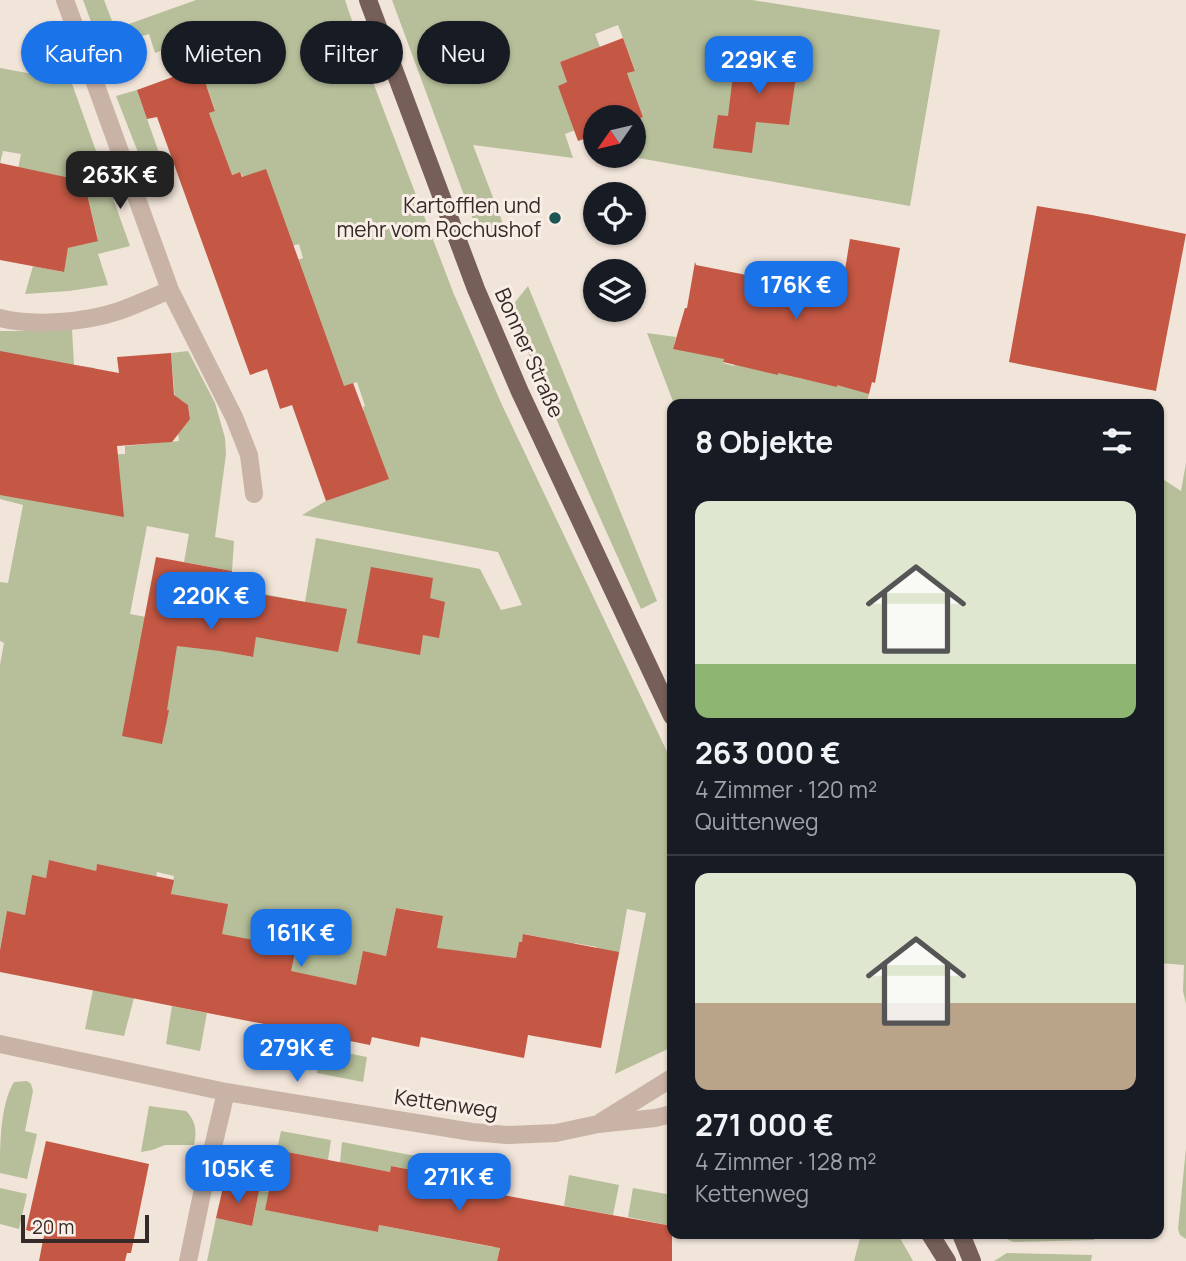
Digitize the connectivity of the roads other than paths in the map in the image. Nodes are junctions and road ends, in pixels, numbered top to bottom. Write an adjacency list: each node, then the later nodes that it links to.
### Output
1 (65, 0): 3 (street)
2 (368, 0): 6 (main road, Bonner Straße)
3 (170, 290): 4 (street); 5 (street)
4 (0, 318)
5 (254, 494)
6 (667, 705)
7 (0, 1044): 9 (street, Kettenweg)
8 (667, 1081): 11 (street, Kettenweg)
9 (226, 1092): 11 (street, Kettenweg); 14 (street)
10 (667, 1115): 11 (street, Kettenweg)
11 (598, 1124)
12 (933, 1239): 15 (main road)
13 (963, 1239): 16 (main road)
14 (188, 1261)
15 (947, 1261)
16 (972, 1261)

